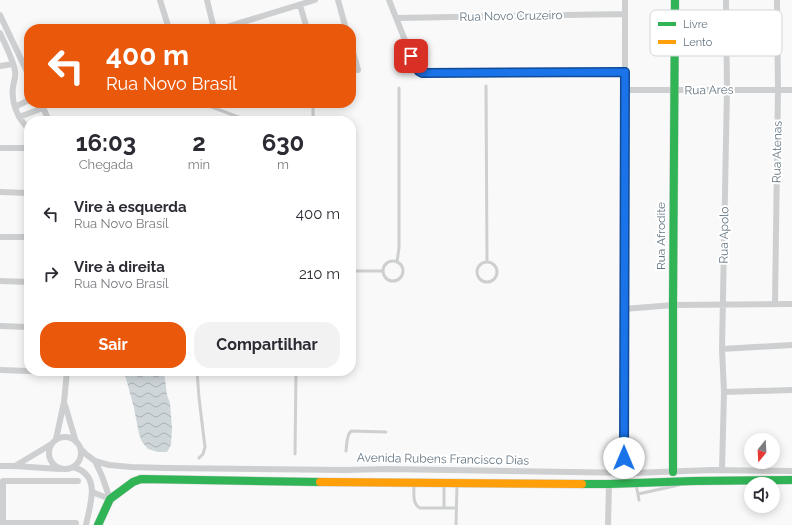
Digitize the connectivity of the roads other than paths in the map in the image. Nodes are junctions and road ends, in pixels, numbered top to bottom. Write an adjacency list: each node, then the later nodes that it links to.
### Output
1 (160, 0): 15 (street)
2 (207, 0): 16 (street)
3 (315, 0): 9 (street)
4 (338, 0): 19 (street)
5 (389, 0): 14 (street)
6 (625, 0): 12 (street)
7 (726, 0): 10 (street, Rua Apolo)
8 (777, 0): 11 (street, Rua Atenas)
9 (300, 5): 17 (street); 18 (street)
10 (726, 10)
11 (777, 10)
12 (625, 14): 14 (street, Rua Novo Cruzeiro); 29 (street)
13 (0, 15): 26 (street)
14 (397, 18): 29 (street)
15 (167, 24)
16 (213, 24)
17 (237, 24)
18 (306, 24)
19 (345, 24)
20 (0, 33): 25 (street)
21 (675, 56): 34 (street, Rua Afrodite)
22 (727, 56): 32 (street, Rua Apolo)
23 (778, 56): 35 (street, Rua Atenas)
24 (356, 63): 28 (street)
25 (13, 64): 27 (street); 38 (street)
26 (24, 65)
27 (0, 66)
28 (358, 70)
29 (625, 72): 33 (street)
30 (486, 86): 51 (lane)
31 (400, 88): 50 (lane)
32 (727, 89): 34 (street, Rua Ares); 35 (street, Rua Ares); 59 (street, Rua Apolo)
33 (626, 90): 34 (street, Rua Ares); 60 (street)
34 (675, 90): 58 (street, Rua Afrodite)
35 (778, 90): 36 (street, Rua Ares); 56 (street, Rua Atenas)
36 (792, 90)
37 (24, 102): 38 (street)
38 (15, 107): 42 (street)
39 (36, 108): 42 (street)
40 (215, 108): 41 (lane)
41 (237, 116)
42 (19, 117): 43 (street)
43 (24, 123)
44 (0, 148): 45 (street)
45 (24, 148)
46 (0, 192): 47 (street)
47 (24, 193)
48 (0, 237): 49 (street)
49 (24, 237)
50 (397, 262): 53 (lane); 53 (lane)
51 (487, 262): 51 (lane)
52 (356, 271): 53 (lane)
53 (383, 271)
54 (0, 281): 55 (street)
55 (24, 282)
56 (775, 304): 57 (street); 59 (street)
57 (792, 304)
58 (673, 305): 59 (street); 60 (street); 88 (street, Rua Afrodite)
59 (722, 305): 64 (street, Rua Apolo)
60 (624, 309): 89 (street)
61 (0, 326): 62 (street)
62 (24, 327)
63 (792, 345): 64 (street)
64 (722, 349): 71 (street, Rua Apolo)
65 (0, 370): 66 (street)
66 (24, 371)
67 (67, 376): 72 (street)
68 (197, 376): 80 (lane)
69 (296, 376): 79 (lane)
70 (792, 390): 71 (street)
71 (724, 392): 86 (street, Rua Apolo)
72 (64, 402): 74 (street); 75 (street)
73 (386, 432): 78 (lane)
74 (56, 439): 75 (street); 76 (street)
75 (76, 442): 77 (street)
76 (50, 445): 83 (street); 85 (street)
77 (80, 449): 81 (street, Avenida Rubens Francisco Dias); 84 (street)
78 (346, 451)
79 (295, 454)
80 (199, 458)
81 (95, 461): 89 (street, Avenida Rubens Francisco Dias); 100 (street, Avenida Rubens Francisco Dias)
82 (0, 466): 83 (street)
83 (15, 466): 85 (street)
84 (73, 467): 85 (street); 98 (street)
85 (60, 469)
86 (722, 470): 87 (street, Avenida Rubens Francisco Dias); 88 (street, Avenida Rubens Francisco Dias)
87 (792, 471)
88 (673, 472): 89 (street, Avenida Rubens Francisco Dias)
89 (624, 473)
90 (792, 480): 92 (street, Avenida Rubens Francisco Dias)
91 (78, 481): 105 (street)
92 (693, 481): 97 (street, Avenida Rubens Francisco Dias); 99 (lane)
93 (414, 483): 94 (street, Avenida Rubens Francisco Dias); 100 (street, Avenida Rubens Francisco Dias); 102 (lane)
94 (444, 483): 95 (street, Avenida Rubens Francisco Dias); 102 (lane)
95 (457, 483): 96 (street, Avenida Rubens Francisco Dias); 103 (lane)
96 (609, 484): 97 (street, Avenida Rubens Francisco Dias); 109 (street)
97 (636, 484): 99 (lane)
98 (92, 492): 100 (street); 106 (street)
99 (638, 494): 101 (lane)
100 (110, 499): 107 (street, Avenida Rubens Francisco Dias)
101 (639, 500)
102 (444, 508): 103 (lane)
103 (456, 508): 108 (lane)
104 (76, 522): 105 (street)
105 (3, 524)
106 (86, 525)
107 (98, 525)
108 (456, 525)
109 (608, 525)

